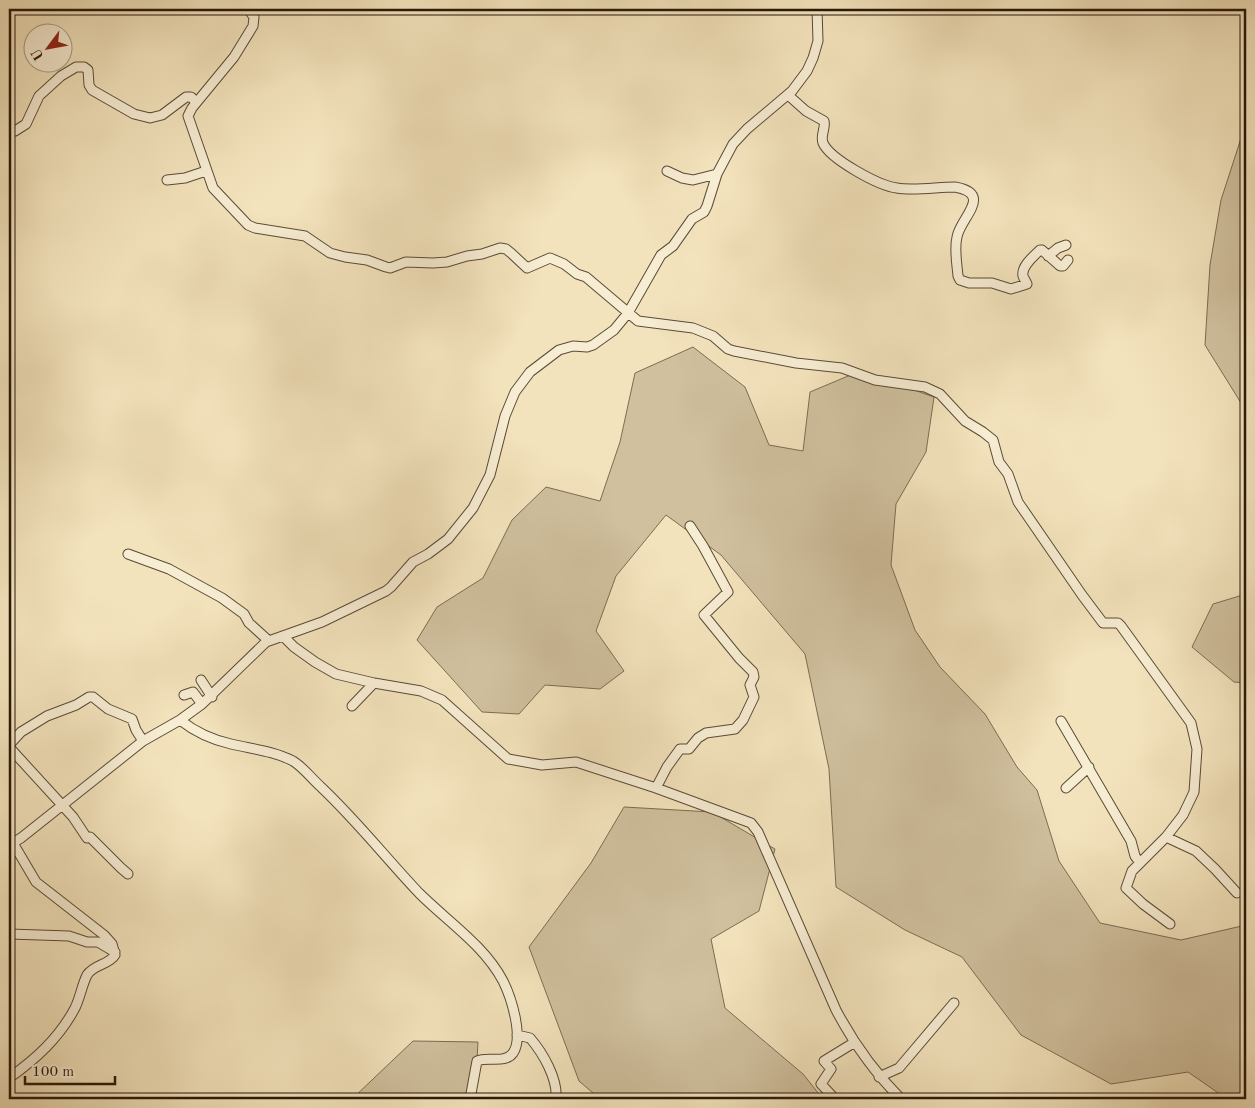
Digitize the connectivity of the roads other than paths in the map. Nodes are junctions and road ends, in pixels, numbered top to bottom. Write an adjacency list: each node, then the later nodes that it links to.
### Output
1 (248, 9): 4 (street)
2 (817, 9): 3 (street)
3 (788, 95): 8 (street); 11 (street)
4 (196, 102): 5 (street); 6 (street)
5 (9, 125)
6 (206, 171): 9 (street); 13 (street)
7 (667, 171): 8 (street)
8 (717, 174): 13 (street)
9 (167, 180)
10 (1066, 245): 11 (street)
11 (1048, 256): 12 (street)
12 (1068, 260)
13 (628, 312): 16 (street); 32 (street)
14 (690, 526): 29 (street)
15 (128, 554): 17 (street)
16 (283, 636): 17 (street); 19 (street)
17 (270, 641): 21 (street)
18 (201, 680): 21 (street)
19 (374, 683): 23 (street); 29 (street)
20 (184, 695): 22 (street)
21 (212, 697): 22 (street)
22 (202, 704): 24 (street)
23 (352, 706)
24 (180, 720): 26 (street); 41 (street)
25 (1061, 721): 28 (street)
26 (143, 741): 27 (street); 31 (street)
27 (9, 746): 31 (street)
28 (1089, 767): 30 (street); 34 (street)
29 (656, 788): 42 (street)
30 (1066, 788)
31 (62, 806): 33 (street); 35 (street)
32 (1166, 837): 34 (street); 36 (street)
33 (11, 844): 39 (street)
34 (1140, 863): 37 (street)
35 (128, 874)
36 (1236, 893)
37 (1170, 924)
38 (9, 934): 39 (street)
39 (115, 952): 44 (street)
40 (954, 1004): 43 (street)
41 (517, 1035): 45 (street); 46 (street)
42 (855, 1042): 43 (street); 47 (street)
43 (879, 1077): 48 (street)
44 (9, 1078)
45 (470, 1099)
46 (556, 1099)
47 (835, 1099)
48 (901, 1099)

